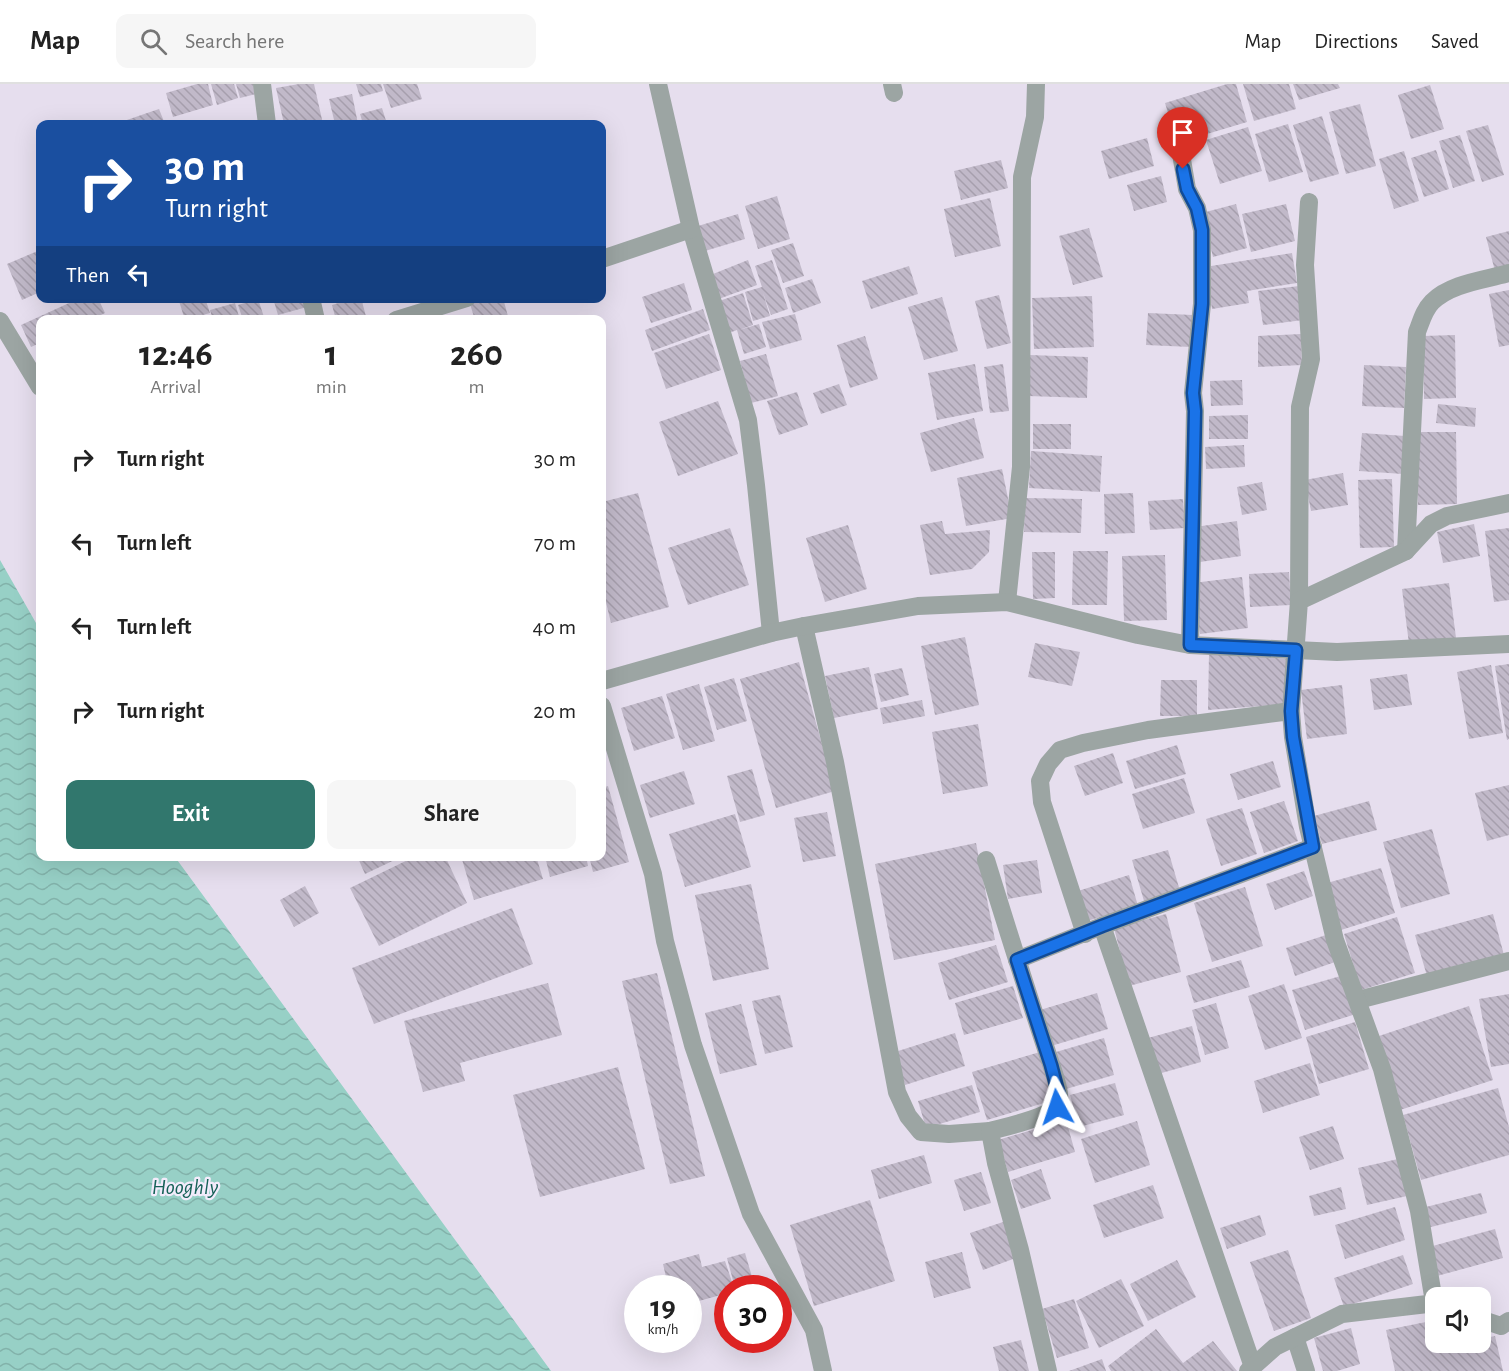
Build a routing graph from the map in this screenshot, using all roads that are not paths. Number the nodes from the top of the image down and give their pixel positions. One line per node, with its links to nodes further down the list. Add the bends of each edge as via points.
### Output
1 (262, 84): 4 (street)
2 (658, 84): 7 (street)
3 (1036, 84): 17 (street, via 1035,117 1022,177 1021,468)
4 (266, 120)
5 (1180, 148): 21 (street, via 1187,189 1202,230 1202,304 1193,393)
6 (1309, 202): 16 (street, via 1305,265 1311,359 1300,407)
7 (692, 229): 8 (street); 19 (street, via 747,420)
8 (606, 258)
9 (1509, 273): 15 (street, via 1452,289 1432,302 1422,317)
10 (450, 312): 11 (street)
11 (430, 315)
12 (0, 321): 13 (street)
13 (36, 380)
14 (1509, 503): 15 (street, via 1447,516 1431,524)
15 (1406, 551): 16 (street)
16 (1299, 601): 22 (street)
17 (1007, 602): 18 (street, via 918,606); 21 (street)
18 (804, 626): 19 (street); 33 (street, via 835,762 897,1092 921,1132)
19 (771, 633): 23 (street)
20 (1509, 644): 22 (street, via 1337,652)
21 (1190, 645): 22 (street)
22 (1296, 650): 24 (street)
23 (606, 680)
24 (1291, 711): 26 (street); 29 (street, via 1148,730 1060,750 1040,781 1042,802)
25 (606, 718): 40 (street, via 654,874 664,941 693,1045 751,1214 814,1330)
26 (1313, 847): 28 (street); 32 (street, via 1335,940)
27 (986, 861): 30 (street)
28 (1102, 926): 29 (street); 39 (street)
29 (1085, 934): 30 (street)
30 (1017, 960): 33 (street, via 1060,1099 1057,1107 1046,1114)
31 (1509, 961): 32 (street)
32 (1358, 1000): 34 (street, via 1382,1069 1419,1211)
33 (990, 1131): 41 (street)
34 (1432, 1287)
35 (1425, 1303): 38 (street, via 1342,1314)
36 (1491, 1323): 37 (street)
37 (1506, 1329)
38 (1295, 1337): 39 (street, via 1275,1347); 42 (street)
39 (1250, 1369)
40 (824, 1371)
41 (1048, 1371)
42 (1306, 1371)

